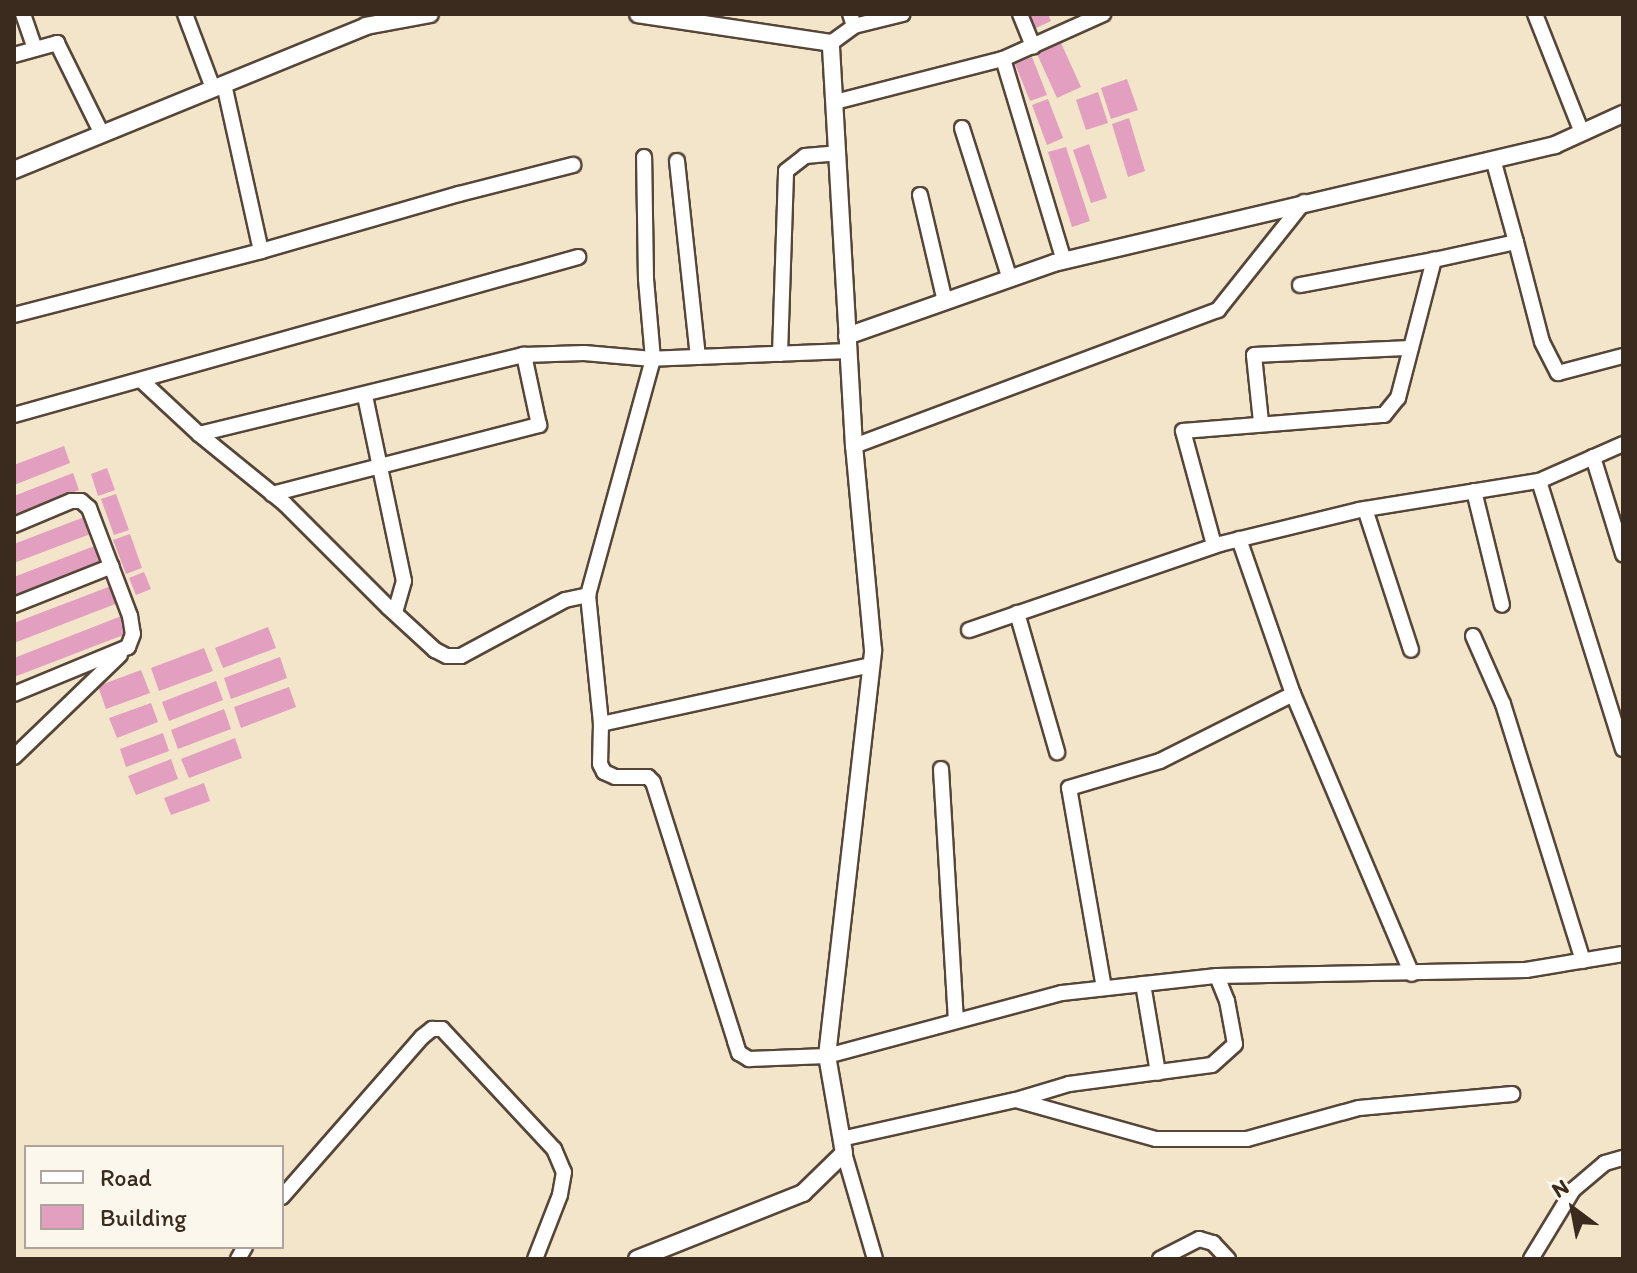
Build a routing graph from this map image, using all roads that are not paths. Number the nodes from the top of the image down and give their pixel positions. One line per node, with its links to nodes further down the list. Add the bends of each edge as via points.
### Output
1 (23, 14): 13 (street)
2 (185, 14): 16 (street)
3 (430, 14): 9 (street)
4 (638, 14): 11 (street)
5 (903, 14): 10 (street)
6 (1020, 14): 12 (street)
7 (1103, 14): 12 (street)
8 (1535, 14): 20 (street)
9 (377, 19): 16 (street)
10 (859, 19): 11 (street)
11 (831, 43): 17 (street)
12 (1033, 46): 15 (street)
13 (35, 49): 14 (street); 21 (street, via 57,43)
14 (14, 55)
15 (1003, 59): 17 (street); 34 (street)
16 (218, 86): 21 (street); 31 (street)
17 (835, 102): 22 (street)
18 (1623, 114): 20 (street)
19 (962, 128): 35 (street)
20 (1582, 133): 24 (street)
21 (102, 134): 27 (street)
22 (837, 153): 39 (street); 41 (street, via 805,156 786,171)
23 (644, 157): 45 (street)
24 (1493, 159): 29 (street); 30 (street)
25 (677, 161): 44 (street)
26 (573, 165): 31 (street)
27 (14, 170)
28 (920, 195): 37 (street)
29 (1304, 202): 34 (street); 52 (street, via 1218,310)
30 (1516, 242): 33 (street); 43 (street, via 1542,342 1558,373)
31 (261, 251): 38 (street)
32 (578, 257): 46 (street)
33 (1434, 260): 36 (street); 40 (street)
34 (1064, 261): 35 (street)
35 (1010, 279): 37 (street)
36 (1300, 285)
37 (945, 302): 39 (street)
38 (14, 315)
39 (848, 344): 41 (street); 52 (street)
40 (1411, 348): 49 (street, via 1398,398 1384,415); 49 (street, via 1254,355)
41 (780, 354): 44 (street)
42 (524, 355): 45 (street); 47 (street); 54 (street, via 539,425)
43 (1623, 356)
44 (698, 357): 45 (street)
45 (653, 359): 64 (street)
46 (142, 381): 48 (street); 50 (street)
47 (365, 396): 50 (street); 54 (street)
48 (14, 415)
49 (1261, 422): 61 (street, via 1183,431)
50 (199, 434): 57 (street)
51 (1623, 444): 53 (street)
52 (854, 446): 73 (street)
53 (1593, 457): 55 (street); 62 (street)
54 (379, 465): 57 (street); 67 (street, via 404,581)
55 (1539, 481): 56 (street); 77 (street)
56 (1474, 491): 58 (street); 66 (street)
57 (272, 494): 67 (street)
58 (1365, 509): 60 (street); 72 (street)
59 (14, 525): 63 (street, via 81,501 89,508)
60 (1239, 539): 61 (street); 75 (street)
61 (1214, 545): 68 (street)
62 (1623, 554)
63 (112, 566): 65 (street); 71 (street, via 130,616 133,634)
64 (588, 595): 67 (street, via 548,607 461,656 435,650); 76 (street)
65 (14, 605)
66 (1502, 605)
67 (395, 613)
68 (1017, 613): 69 (street); 78 (street)
69 (969, 630)
70 (1473, 636): 82 (street, via 1503,704)
71 (128, 647): 74 (street); 79 (street)
72 (1411, 650)
73 (871, 665): 76 (street); 88 (street)
74 (14, 694)
75 (1293, 694): 83 (street); 86 (street, via 1160,761 1069,788)
76 (601, 724): 88 (street, via 604,772 615,777 641,775 653,782 739,1053 749,1059)
77 (1623, 749)
78 (1057, 752)
79 (14, 757)
80 (941, 769): 87 (street)
81 (1623, 954): 82 (street)
82 (1583, 961): 83 (street, via 1526,970)
83 (1412, 974): 84 (street)
84 (1217, 976): 85 (street); 89 (street, via 1235,1044 1212,1065)
85 (1143, 984): 86 (street); 89 (street)
86 (1104, 988): 87 (street, via 1062,993)
87 (956, 1021): 88 (street)
88 (827, 1056): 92 (street)
89 (1158, 1073): 91 (street, via 1069,1084)
90 (1512, 1094): 91 (street, via 1359,1108 1247,1139 1156,1139)
91 (1016, 1100): 92 (street)
92 (842, 1146): 96 (street, via 803,1193); 97 (street)
93 (1623, 1158): 100 (street, via 1605,1163 1573,1190)
94 (284, 1195): 95 (street, via 422,1037 442,1029 554,1149 564,1172)
95 (535, 1259)
96 (637, 1259)
97 (875, 1259)
98 (1160, 1259): 99 (street, via 1199,1239 1213,1243)
99 (1228, 1259)
100 (1531, 1259)

